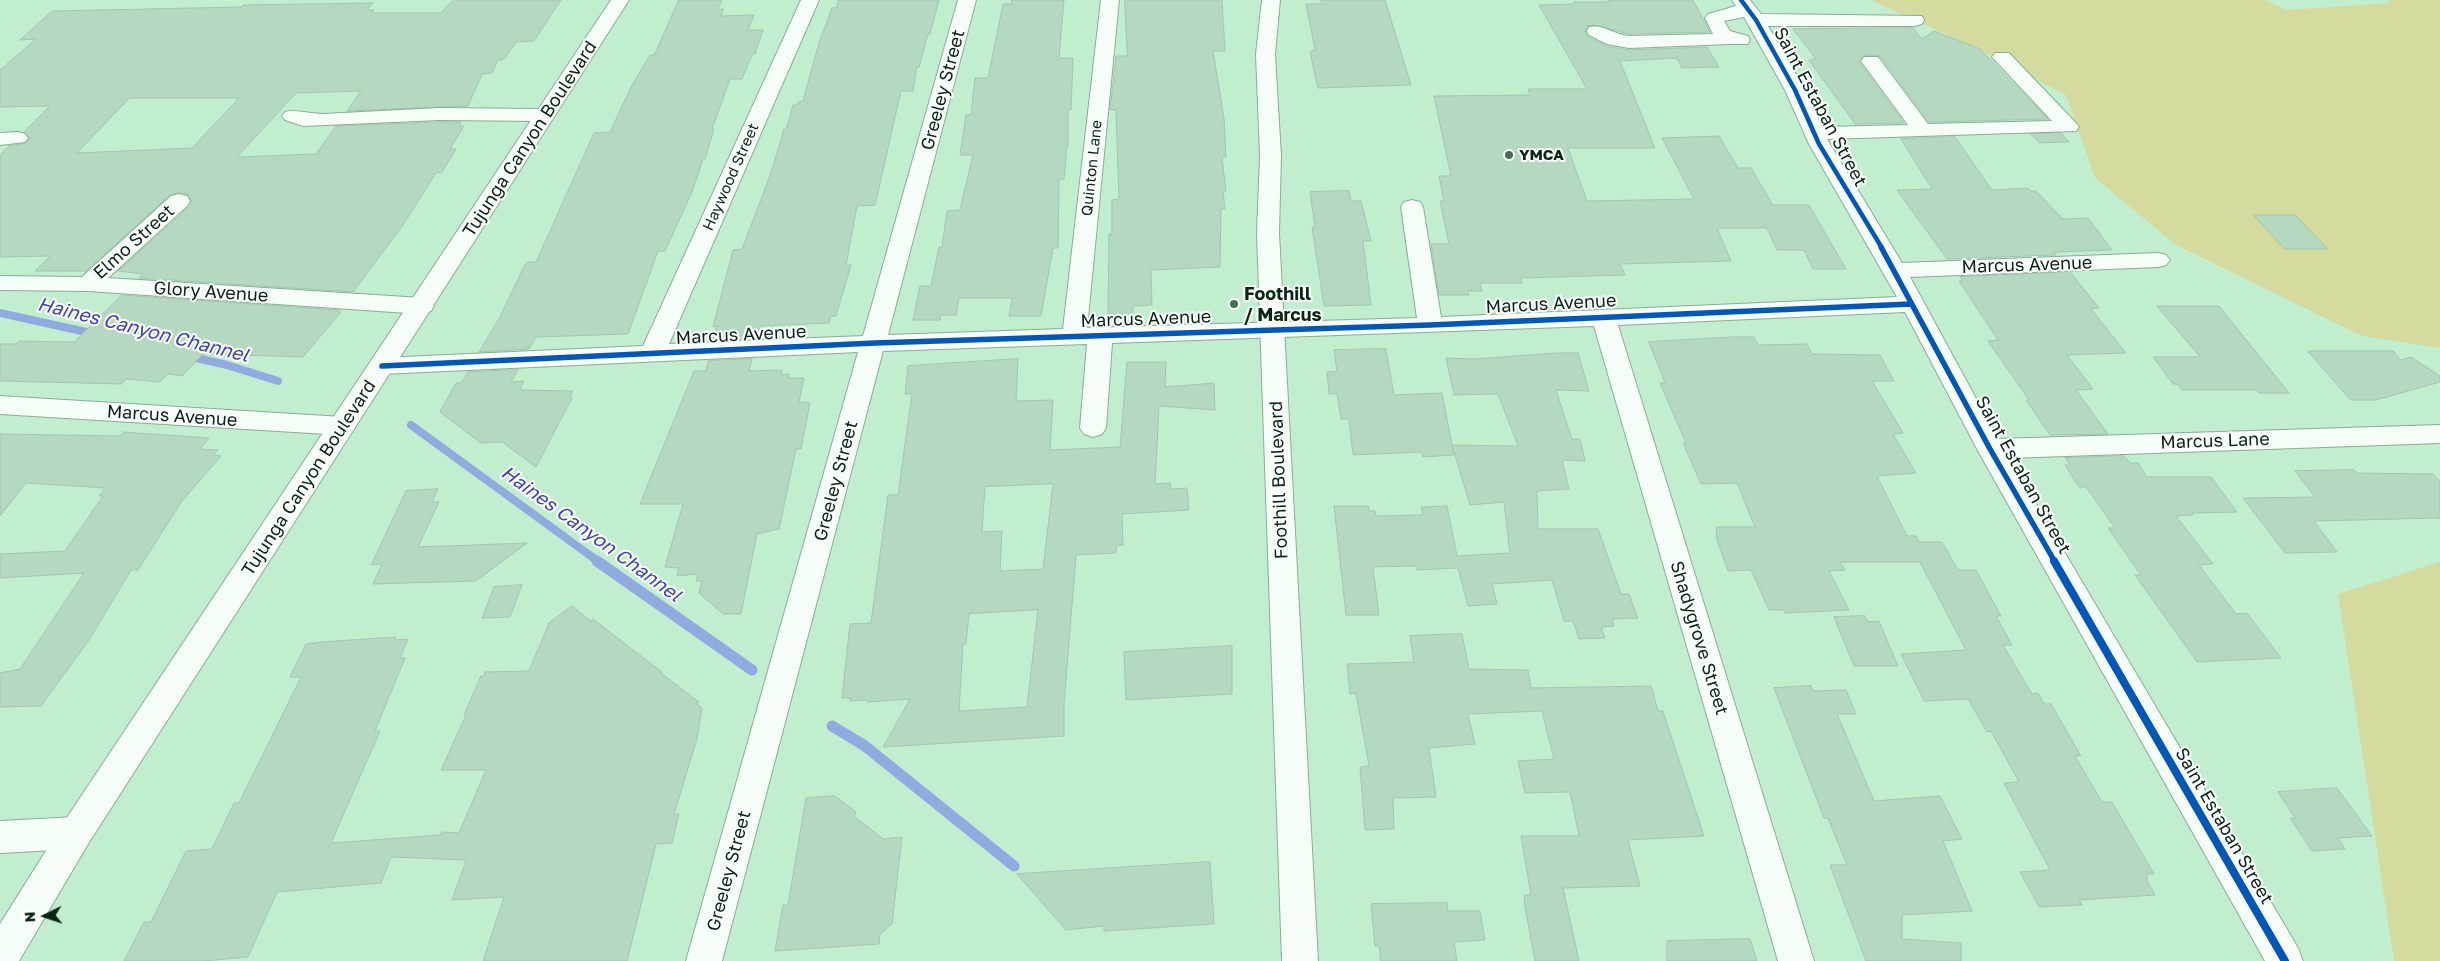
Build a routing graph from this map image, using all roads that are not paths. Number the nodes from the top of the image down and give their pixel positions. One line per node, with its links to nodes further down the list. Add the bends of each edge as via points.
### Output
1 (620, 0): 12 (street, Tujunga Canyon Boulevard)
2 (810, 0): 30 (street, Haywood Street)
3 (967, 0): 29 (street, Greeley Street)
4 (1110, 0): 28 (street, Quinton Lane)
5 (1271, 0): 26 (street, Foothill Boulevard, via 1265,71 1270,145 1268,233)
6 (1754, 18): 7 (street); 9 (street); 9 (street, via 1730,12 1714,18); 15 (street, Saint Estaban Street, via 1796,90)
7 (1914, 20)
8 (1596, 31): 9 (street, via 1614,40 1629,42)
9 (1728, 39)
10 (2002, 57): 14 (street, via 2069,127)
11 (1871, 61): 14 (street)
12 (544, 115): 13 (street, via 439,114 323,120 303,120); 23 (street, Tujunga Canyon Boulevard)
13 (292, 116)
14 (1924, 131): 15 (street)
15 (1814, 133): 19 (street, Saint Estaban Street)
16 (179, 201): 21 (street, Elmo Street)
17 (1412, 207): 25 (street)
18 (2158, 260): 19 (street, Marcus Avenue)
19 (1895, 270): 22 (street, Saint Estaban Street)
20 (0, 283): 21 (street, Glory Avenue)
21 (88, 284): 23 (street, Glory Avenue)
22 (1912, 304): 24 (street, Marcus Avenue); 36 (street, Saint Estaban Street)
23 (422, 306): 31 (street, Tujunga Canyon Boulevard)
24 (1603, 316): 25 (street, Marcus Avenue); 42 (street, Shadygrove Street)
25 (1430, 325): 26 (street, Marcus Avenue)
26 (1272, 329): 27 (street, Marcus Avenue); 41 (street, Foothill Boulevard)
27 (1100, 336): 28 (street, Marcus Avenue); 34 (street)
28 (1074, 337): 29 (street, Marcus Avenue)
29 (874, 343): 30 (street, Marcus Avenue); 40 (street, Greeley Street)
30 (652, 354): 31 (street, Marcus Avenue)
31 (382, 366): 33 (street, Tujunga Canyon Boulevard)
32 (0, 405): 33 (street, Marcus Avenue)
33 (344, 426): 37 (street, Tujunga Canyon Boulevard)
34 (1093, 428)
35 (2440, 434): 36 (street, Marcus Lane)
36 (1990, 449): 43 (street, Saint Estaban Street)
37 (76, 833): 38 (street); 39 (street, Tujunga Canyon Boulevard)
38 (0, 837)
39 (0, 958)
40 (704, 961)
41 (1300, 961)
42 (1796, 961)
43 (2285, 961)

